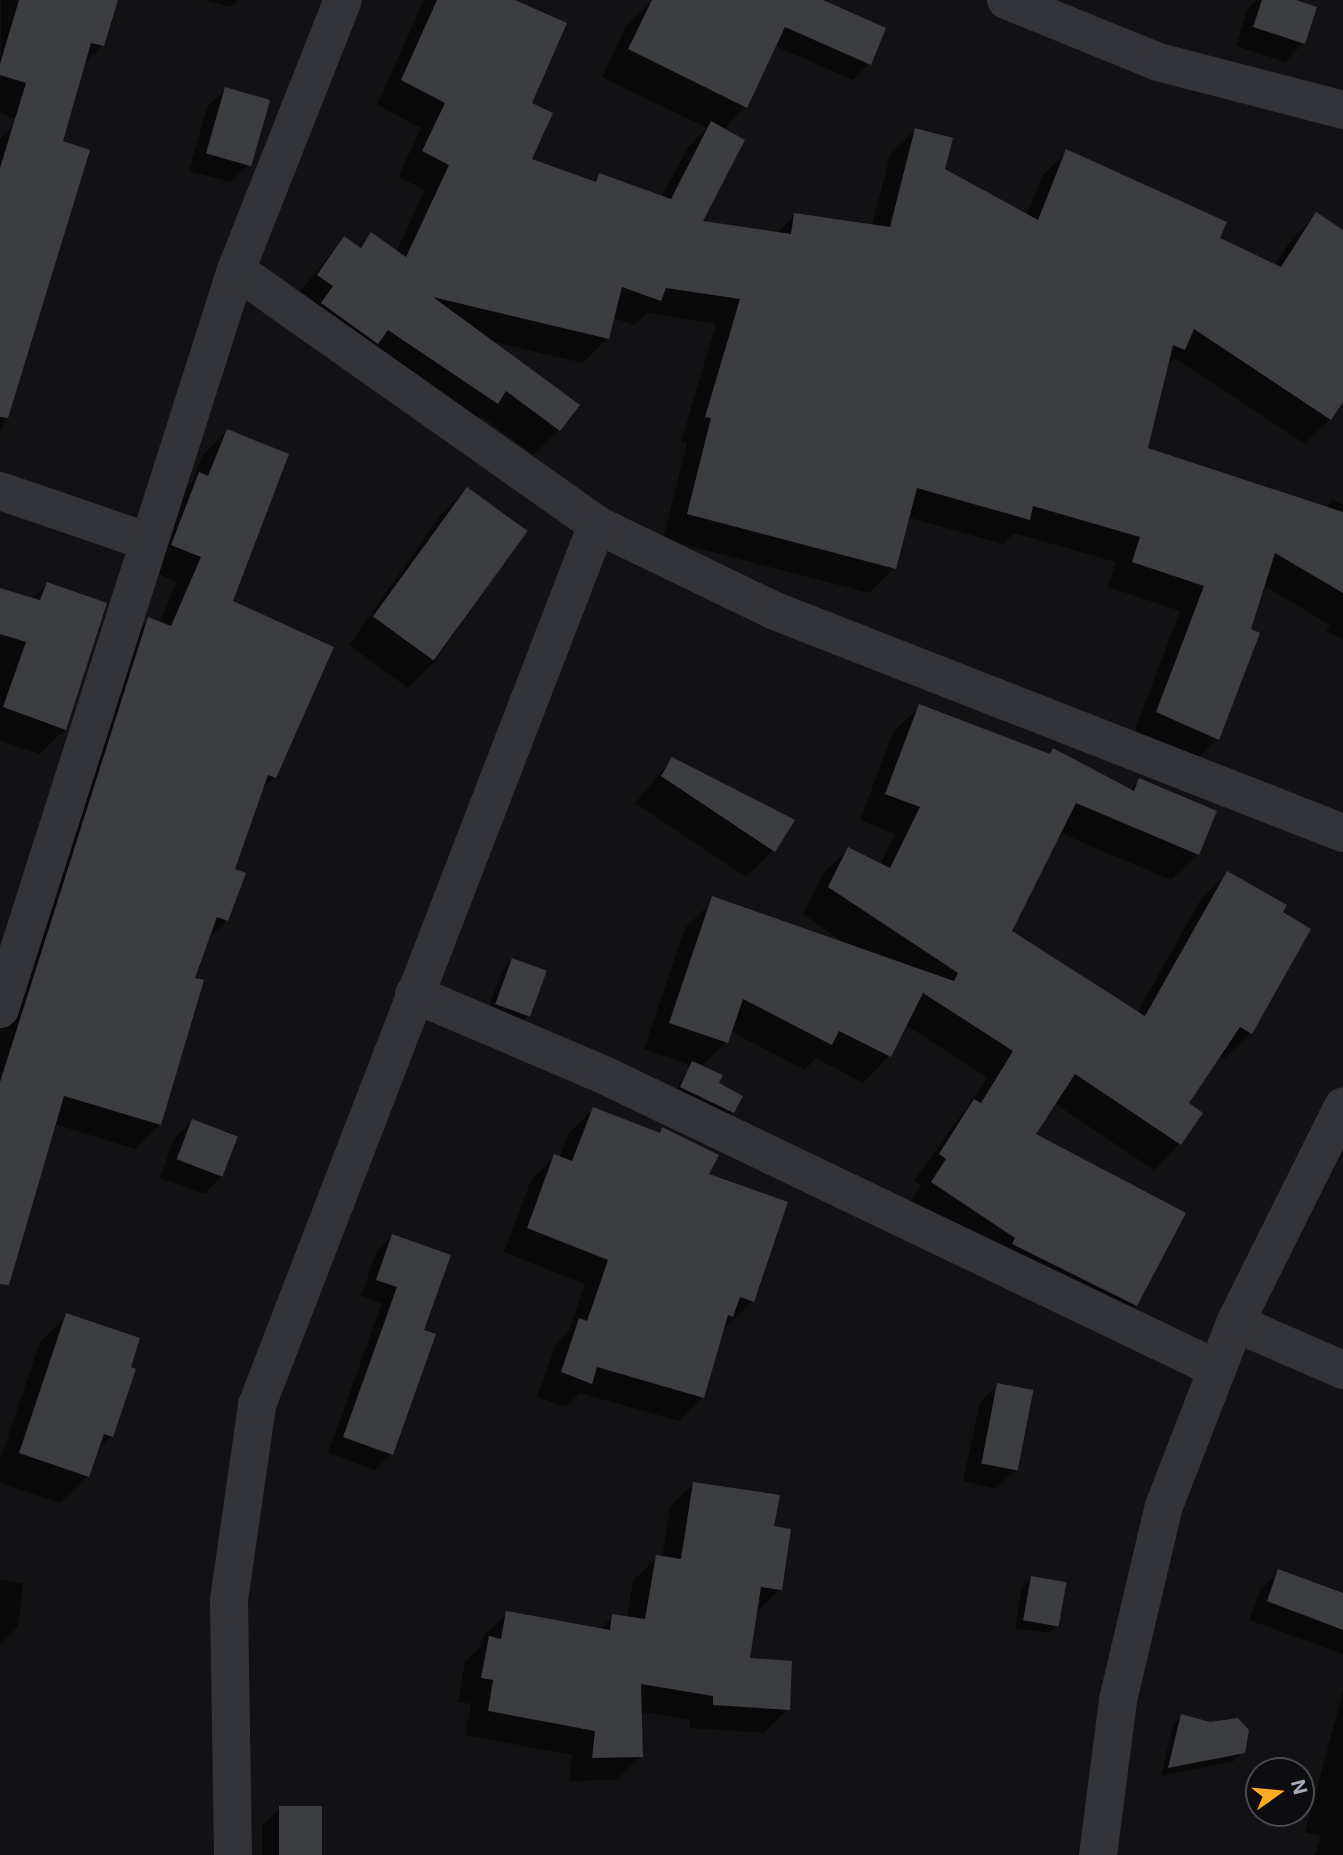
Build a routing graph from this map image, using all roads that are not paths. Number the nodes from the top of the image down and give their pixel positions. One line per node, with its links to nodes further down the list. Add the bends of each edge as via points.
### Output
1 (343, 0): 4 (street)
2 (1006, 0): 3 (street, via 1158,62)
3 (1343, 110)
4 (236, 270): 6 (street); 7 (street)
5 (0, 491): 7 (street)
6 (597, 525): 8 (street, via 775,611); 9 (street)
7 (149, 542): 10 (street)
8 (1343, 833)
9 (415, 994): 13 (street, via 618,1082); 15 (street, via 257,1405 229,1600)
10 (0, 1009)
11 (1343, 1106): 12 (street)
12 (1235, 1323): 13 (street); 14 (street)
13 (1217, 1369): 16 (street, via 1164,1506 1118,1700)
14 (1343, 1370)
15 (233, 1855)
16 (1098, 1855)

